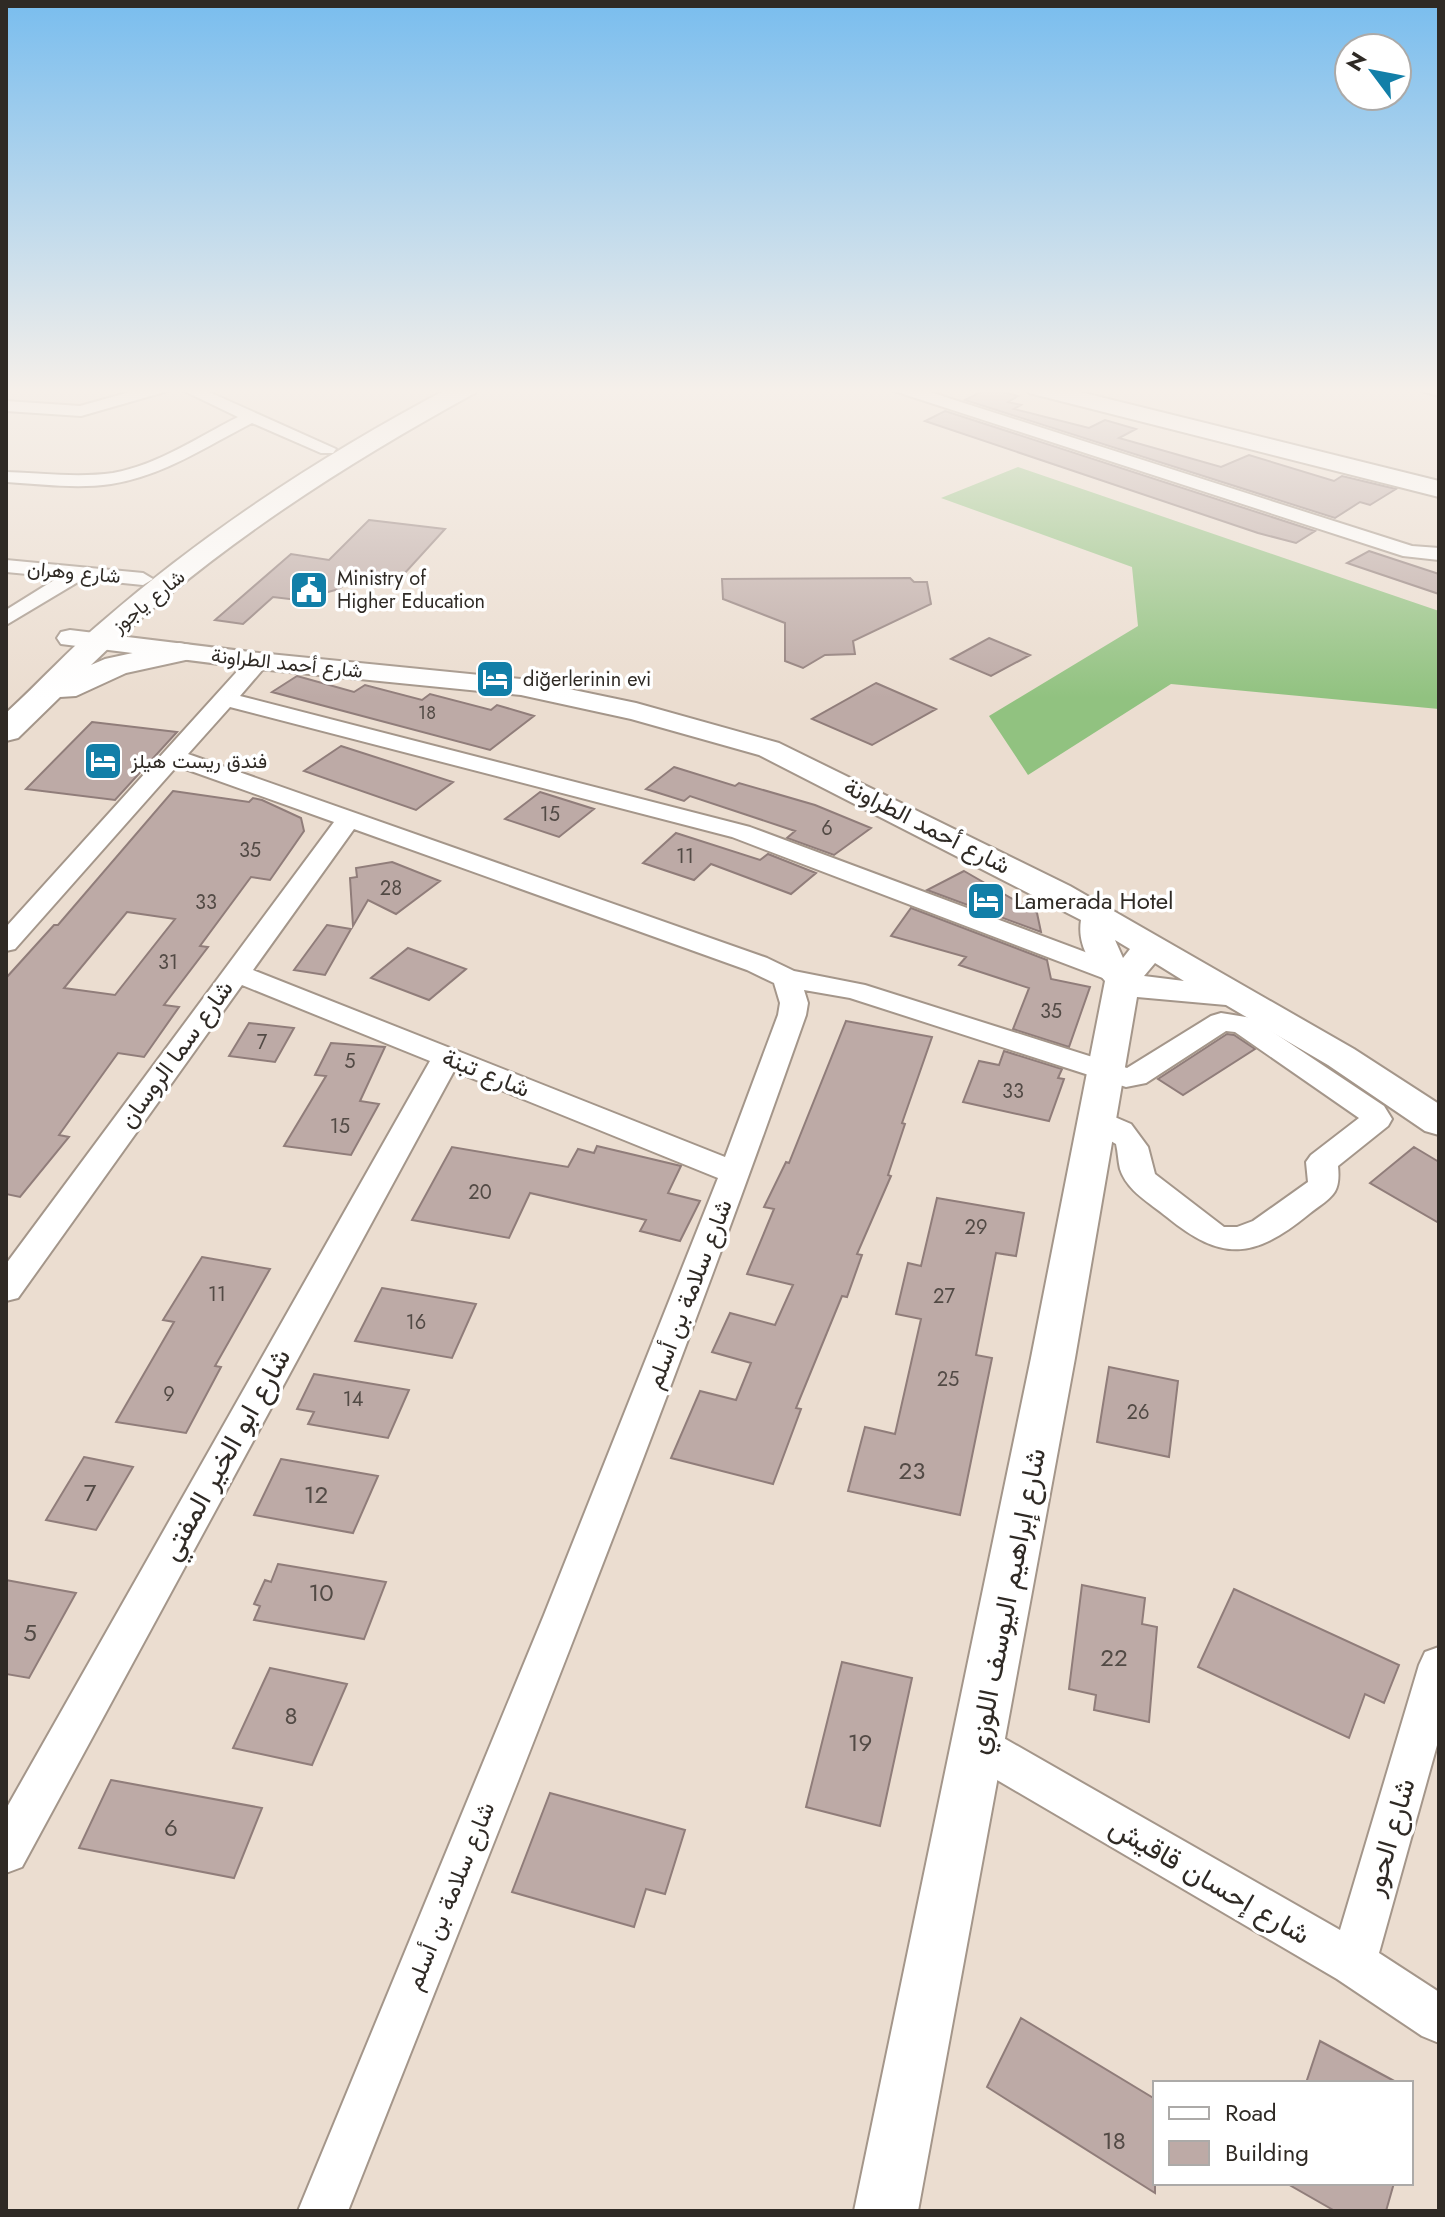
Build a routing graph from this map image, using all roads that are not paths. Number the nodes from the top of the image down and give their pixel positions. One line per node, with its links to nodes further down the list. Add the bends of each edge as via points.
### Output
1 (263, 491): 7 (main road, شارع ياجوز)
2 (291, 491): 9 (main road, شارع ياجوز)
3 (1223, 491): 4 (street, via 1410,552)
4 (1439, 554)
5 (6, 566): 6 (street, شارع وهران)
6 (79, 573): 7 (street, شارع وهران); 8 (street)
7 (143, 579): 9 (main road, شارع ياجوز)
8 (6, 619)
9 (92, 633): 10 (street, شارع أحمد الطراونة); 12 (street, شارع أحمد الطراونة, via 261,641 429,667); 13 (main road, شارع ياجوز); 15 (main road, شارع ياجوز)
10 (179, 652): 11 (street, شارع أحمد الطراونة); 15 (main road, via 116,666)
11 (259, 661): 12 (street, شارع أحمد الطراونة); 14 (street)
12 (504, 685): 19 (street, شارع أحمد الطراونة, via 636,712 769,749)
13 (6, 696)
14 (227, 699): 17 (street); 24 (street, via 730,828)
15 (41, 700): 16 (main road, شارع ياجوز)
16 (6, 731)
17 (174, 757): 18 (street); 20 (street)
18 (348, 820): 22 (street, شارع سما الروسان); 23 (street)
19 (1099, 916): 21 (street, شارع أحمد الطراونة); 24 (street, via 1096,940)
20 (6, 943)
21 (1158, 953): 24 (street); 25 (street, شارع أحمد الطراونة)
22 (235, 973): 26 (street, شارع تبنة); 30 (street, شارع سما الروسان)
23 (786, 978): 27 (street, via 855,991); 29 (street, شارع سلامة بن أسلم, via 792,1015)
24 (1125, 982): 25 (street); 27 (street, شارع إبراهيم اليوسف اللوزي)
25 (1240, 999): 28 (street, شارع أحمد الطراونة)
26 (447, 1057): 29 (street, شارع تبنة); 33 (street, شارع ابو الخير المفتي)
27 (1100, 1095): 27 (street, via 1134,1149 1140,1178 1222,1238 1258,1233 1324,1186 1322,1162 1377,1119 1250,1027 1233,1021 1221,1022); 32 (street, شارع إبراهيم اليوسف اللوزي)
28 (1439, 1122)
29 (736, 1173): 36 (street, شارع سلامة بن أسلم)
30 (6, 1289)
31 (1439, 1665): 34 (street, شارع الحور)
32 (978, 1746): 34 (street, شارع إحسان قاقيش); 37 (street, شارع إبراهيم اليوسف اللوزي)
33 (6, 1852)
34 (1353, 1963): 35 (street, شارع إحسان قاقيش)
35 (1439, 2019)
36 (323, 2211)
37 (886, 2211)

